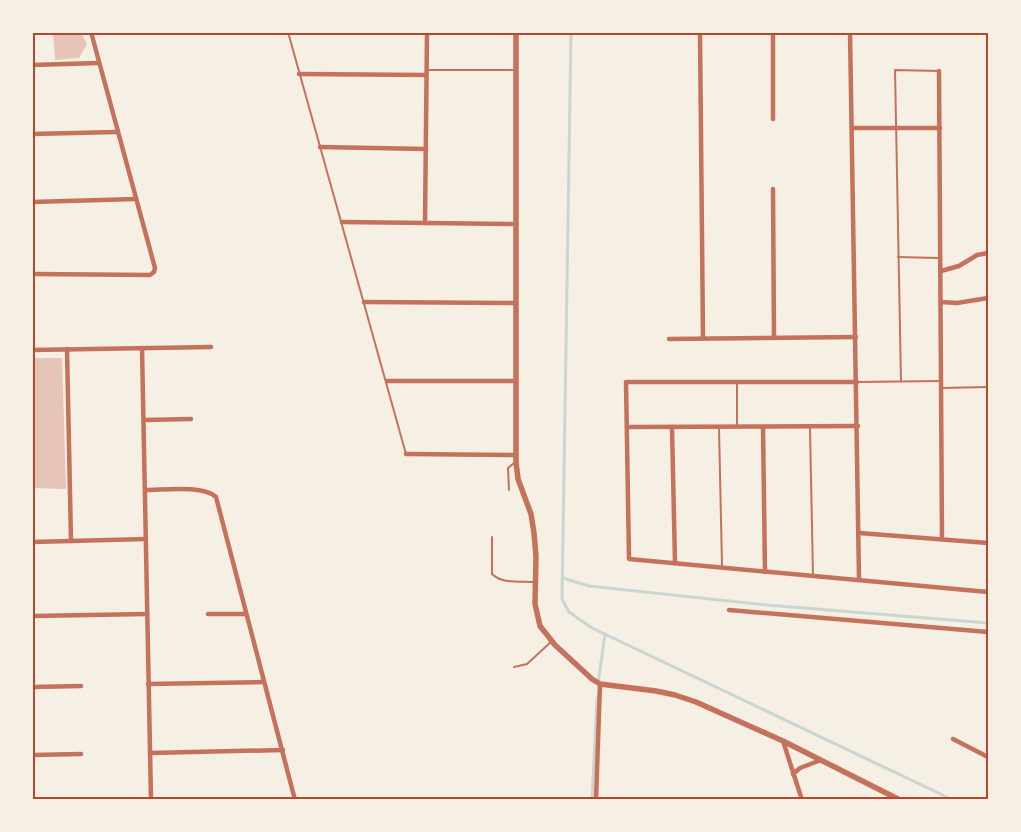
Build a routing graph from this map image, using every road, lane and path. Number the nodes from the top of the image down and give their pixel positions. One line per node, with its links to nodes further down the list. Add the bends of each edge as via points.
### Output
1 (91, 32): 8 (street)
2 (288, 32): 13 (lane)
3 (427, 32): 12 (street)
4 (516, 32): 10 (street)
5 (700, 32): 38 (street)
6 (773, 32): 14 (street)
7 (850, 32): 15 (street)
8 (99, 63): 9 (street); 18 (street)
9 (32, 65)
10 (516, 70): 12 (lane); 27 (street)
11 (939, 71): 16 (lane, via 895,70); 17 (street)
12 (426, 73): 13 (street); 21 (street)
13 (300, 74): 20 (lane)
14 (773, 119)
15 (853, 128): 16 (street); 37 (street)
16 (895, 128): 17 (street); 29 (lane)
17 (940, 128): 30 (street)
18 (117, 132): 19 (street); 23 (street)
19 (32, 134)
20 (320, 147): 21 (street); 25 (lane)
21 (426, 149): 26 (street)
22 (773, 189): 39 (street)
23 (136, 199): 24 (street); 32 (street, via 155,268 150,275)
24 (32, 202)
25 (342, 222): 26 (street); 34 (lane)
26 (425, 223): 27 (street)
27 (516, 224): 36 (street)
28 (988, 253): 31 (street)
29 (898, 257): 30 (lane); 47 (lane)
30 (940, 258): 31 (street)
31 (941, 271): 35 (street)
32 (32, 274)
33 (988, 298): 35 (street)
34 (364, 302): 36 (street); 46 (lane)
35 (941, 302): 48 (street)
36 (516, 304): 45 (street)
37 (856, 337): 39 (street); 50 (street)
38 (703, 338): 39 (street); 40 (street)
39 (774, 338)
40 (669, 339)
41 (210, 347): 42 (street)
42 (142, 348): 43 (street); 54 (street)
43 (67, 349): 44 (street); 71 (street)
44 (32, 350)
45 (516, 380): 46 (street); 63 (street)
46 (387, 381): 62 (lane)
47 (901, 381): 48 (lane); 50 (lane)
48 (941, 381): 52 (street)
49 (737, 382): 50 (street); 58 (street, via 626,382); 61 (lane)
50 (857, 382): 57 (street)
51 (988, 387): 52 (lane)
52 (941, 388): 70 (street)
53 (191, 419): 54 (street)
54 (144, 420): 65 (street)
55 (763, 426): 56 (street); 61 (street); 76 (street)
56 (810, 426): 57 (street); 77 (lane)
57 (858, 426): 67 (street)
58 (627, 427): 59 (street); 74 (street, via 629,559)
59 (672, 427): 60 (street); 74 (street)
60 (719, 427): 61 (street); 75 (lane)
61 (737, 427)
62 (406, 454): 63 (street)
63 (516, 455): 64 (street)
64 (516, 462): 66 (lane, via 508,468); 79 (street, via 518,479 531,514)
65 (146, 490): 69 (street); 84 (street, via 201,490 216,497)
66 (508, 490)
67 (859, 533): 70 (street); 78 (street)
68 (492, 537): 79 (lane, via 492,574 502,580)
69 (146, 539): 71 (street); 82 (street)
70 (942, 539): 73 (street)
71 (72, 541): 72 (street)
72 (32, 542)
73 (988, 543)
74 (675, 563): 75 (street)
75 (722, 568): 76 (street)
76 (765, 572): 77 (street)
77 (813, 576): 78 (street)
78 (859, 579): 80 (street)
79 (536, 582): 87 (street, via 537,616 540,626)
80 (988, 592)
81 (729, 610): 86 (street)
82 (146, 614): 85 (street); 90 (street)
83 (208, 614): 84 (street)
84 (246, 614): 89 (street)
85 (32, 616)
86 (988, 632)
87 (552, 641): 88 (lane, via 527,664); 91 (street)
88 (514, 667)
89 (264, 682): 90 (street); 96 (street)
90 (148, 684): 97 (street)
91 (600, 684): 95 (street, via 675,695); 105 (street)
92 (81, 686): 93 (street)
93 (32, 687)
94 (953, 740): 100 (street)
95 (783, 741): 101 (street); 102 (street)
96 (283, 750): 97 (street); 104 (street)
97 (150, 753): 103 (street)
98 (81, 754): 99 (street)
99 (32, 755)
100 (988, 757)
101 (821, 760): 102 (street); 107 (street)
102 (793, 774): 106 (street)
103 (151, 800)
104 (295, 800)
105 (596, 800)
106 (802, 800)
107 (900, 800)

